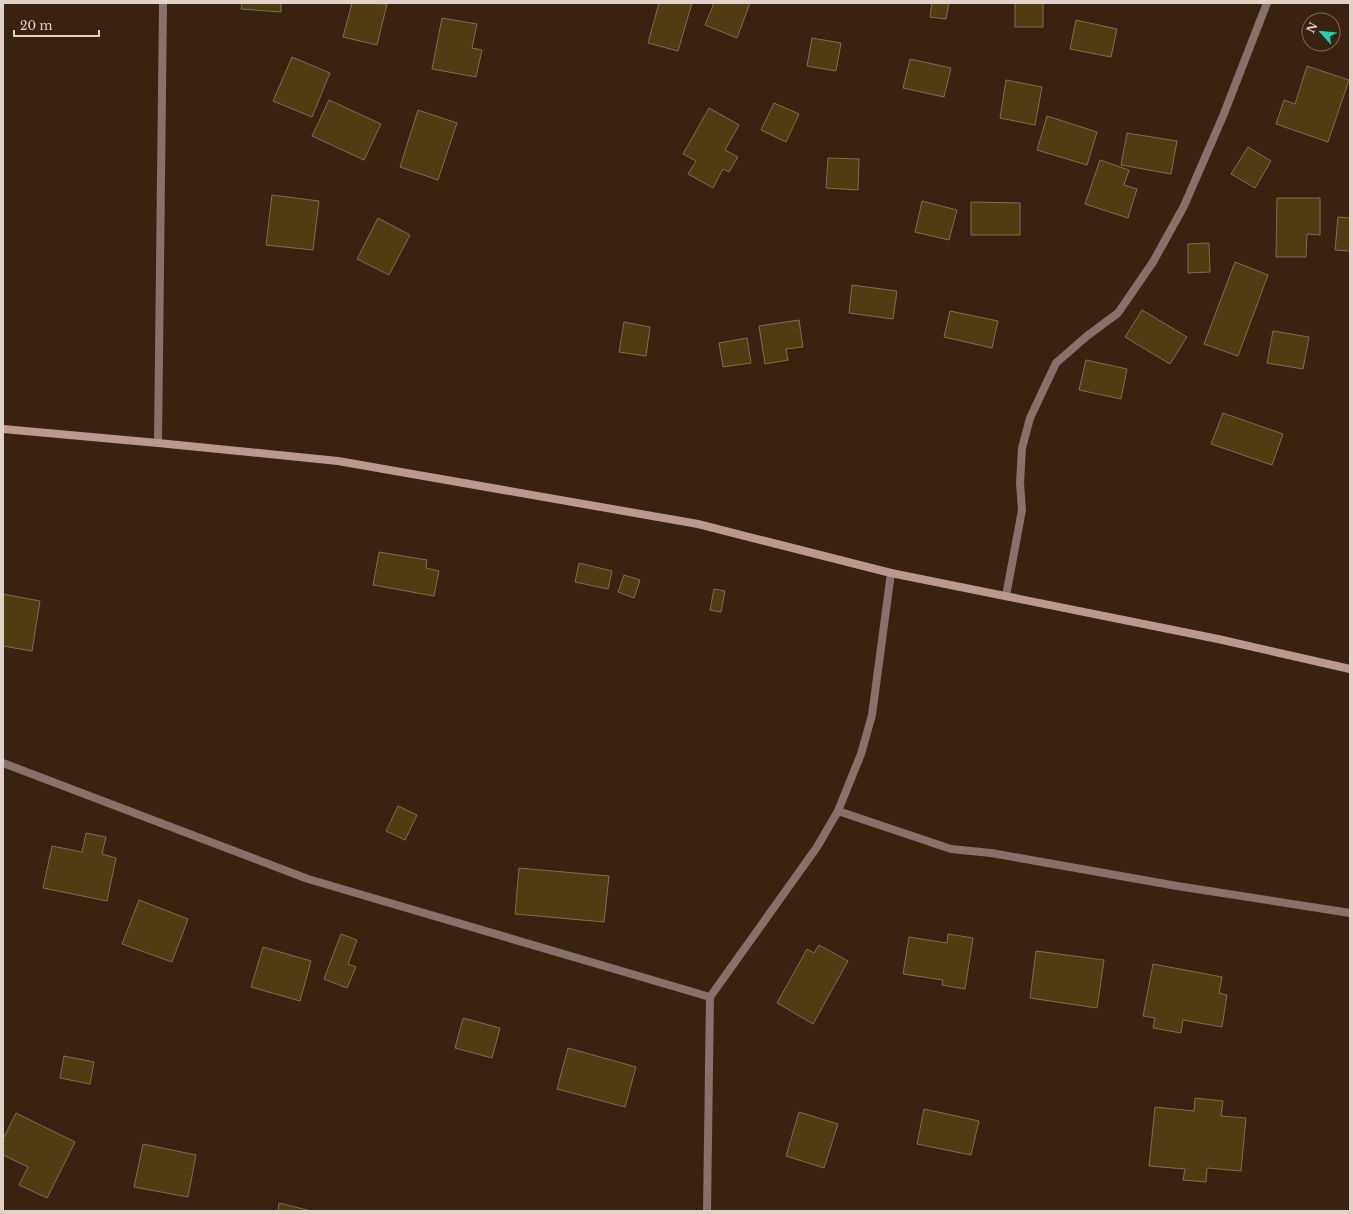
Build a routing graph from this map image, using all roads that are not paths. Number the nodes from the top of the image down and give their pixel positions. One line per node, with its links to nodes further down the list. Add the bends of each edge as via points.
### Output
1 (163, 3): 4 (street)
2 (1267, 3): 6 (street, via 1223,116 1184,206 1153,262 1118,313 1056,363 1030,418 1022,448 1022,510)
3 (3, 429): 4 (main road)
4 (158, 442): 5 (main road, via 338,461 683,521)
5 (891, 573): 6 (main road); 9 (street, via 872,715 861,754)
6 (1006, 596): 7 (main road, via 1218,638)
7 (1350, 669)
8 (3, 763): 11 (street, via 308,879)
9 (838, 811): 10 (street, via 951,849 991,853); 11 (street, via 817,847)
10 (1350, 913)
11 (710, 997): 12 (street)
12 (708, 1211)

